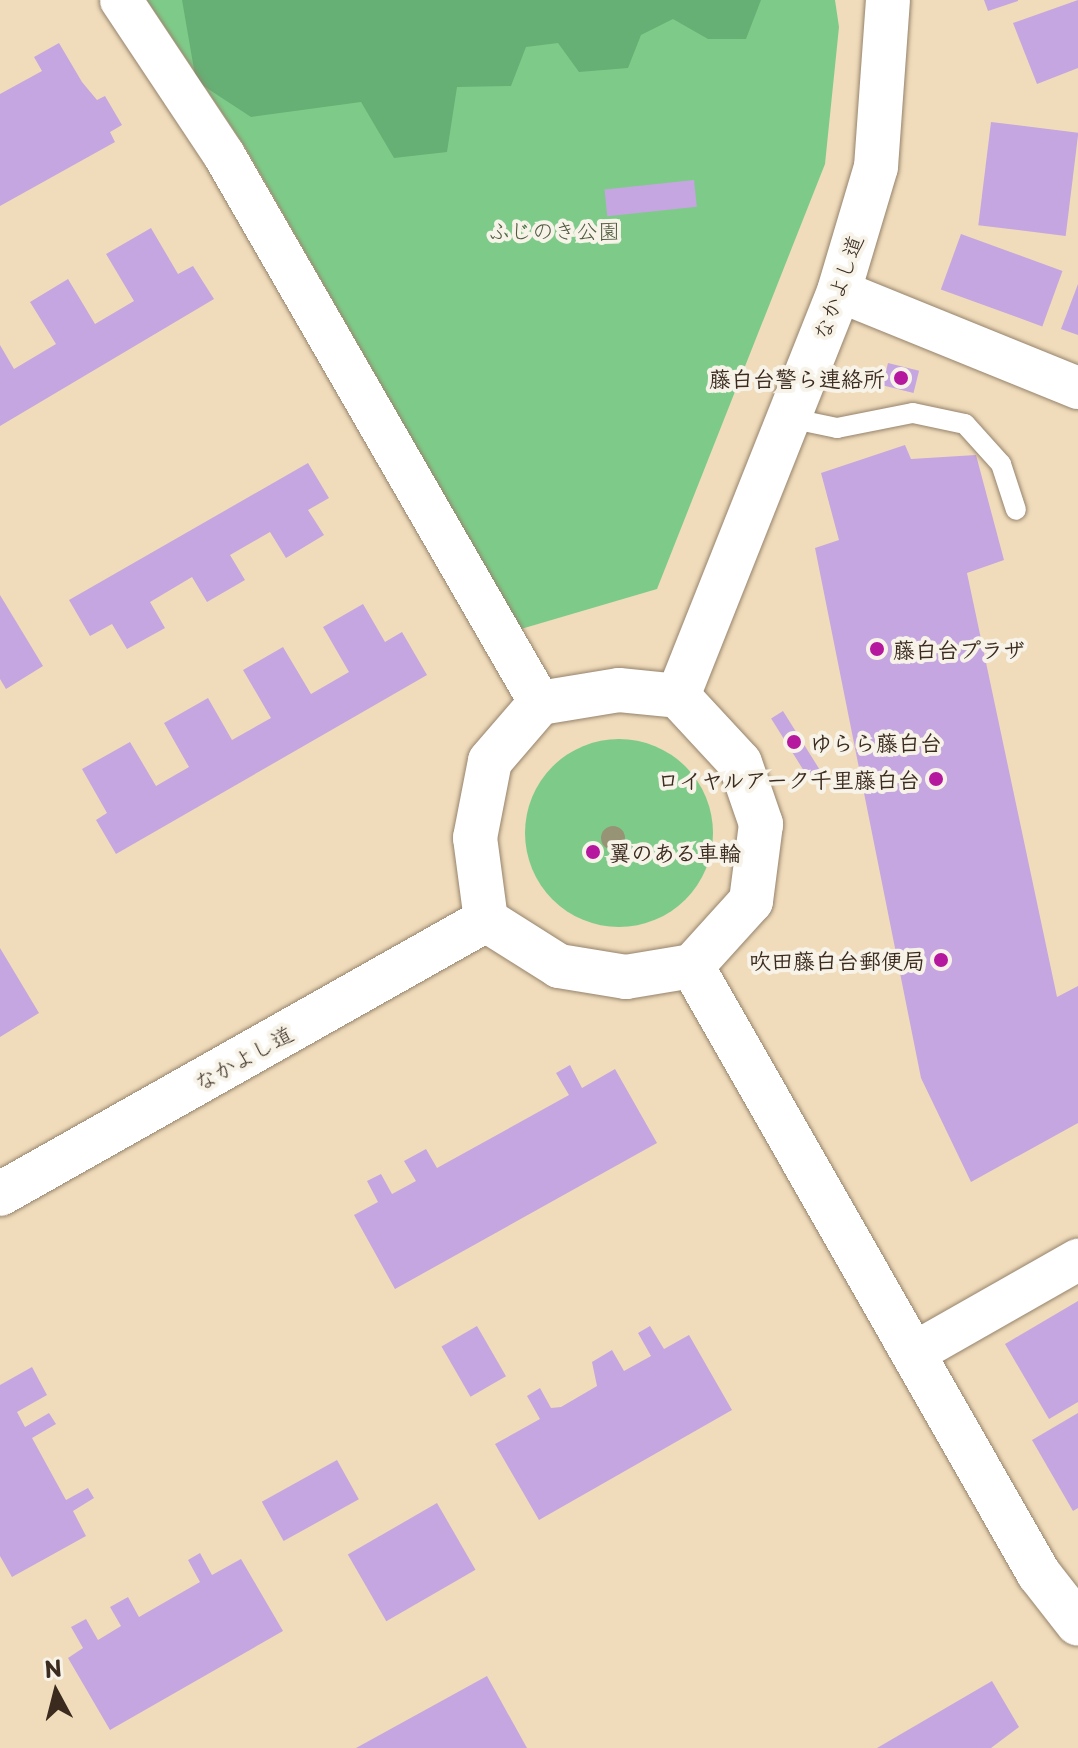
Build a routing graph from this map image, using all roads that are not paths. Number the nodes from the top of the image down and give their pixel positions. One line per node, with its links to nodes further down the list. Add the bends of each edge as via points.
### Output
1 (121, 0): 8 (street, via 224,155)
2 (888, 0): 3 (street, なかよし道, via 891,29 876,167)
3 (839, 291): 4 (street); 5 (street, なかよし道)
4 (1078, 388)
5 (789, 418): 6 (lane, via 837,428 913,413 965,424 1001,464); 7 (street, なかよし道)
6 (1016, 510)
7 (678, 696): 8 (street, via 619,690); 10 (street, via 740,763 761,824 751,901)
8 (540, 703): 9 (street, via 490,761 475,838)
9 (486, 920): 10 (street, via 559,966 626,977); 11 (street, なかよし道)
10 (692, 966): 13 (street)
11 (0, 1194)
12 (1078, 1260): 13 (street)
13 (914, 1353): 14 (street, via 1039,1574)
14 (1078, 1624)

